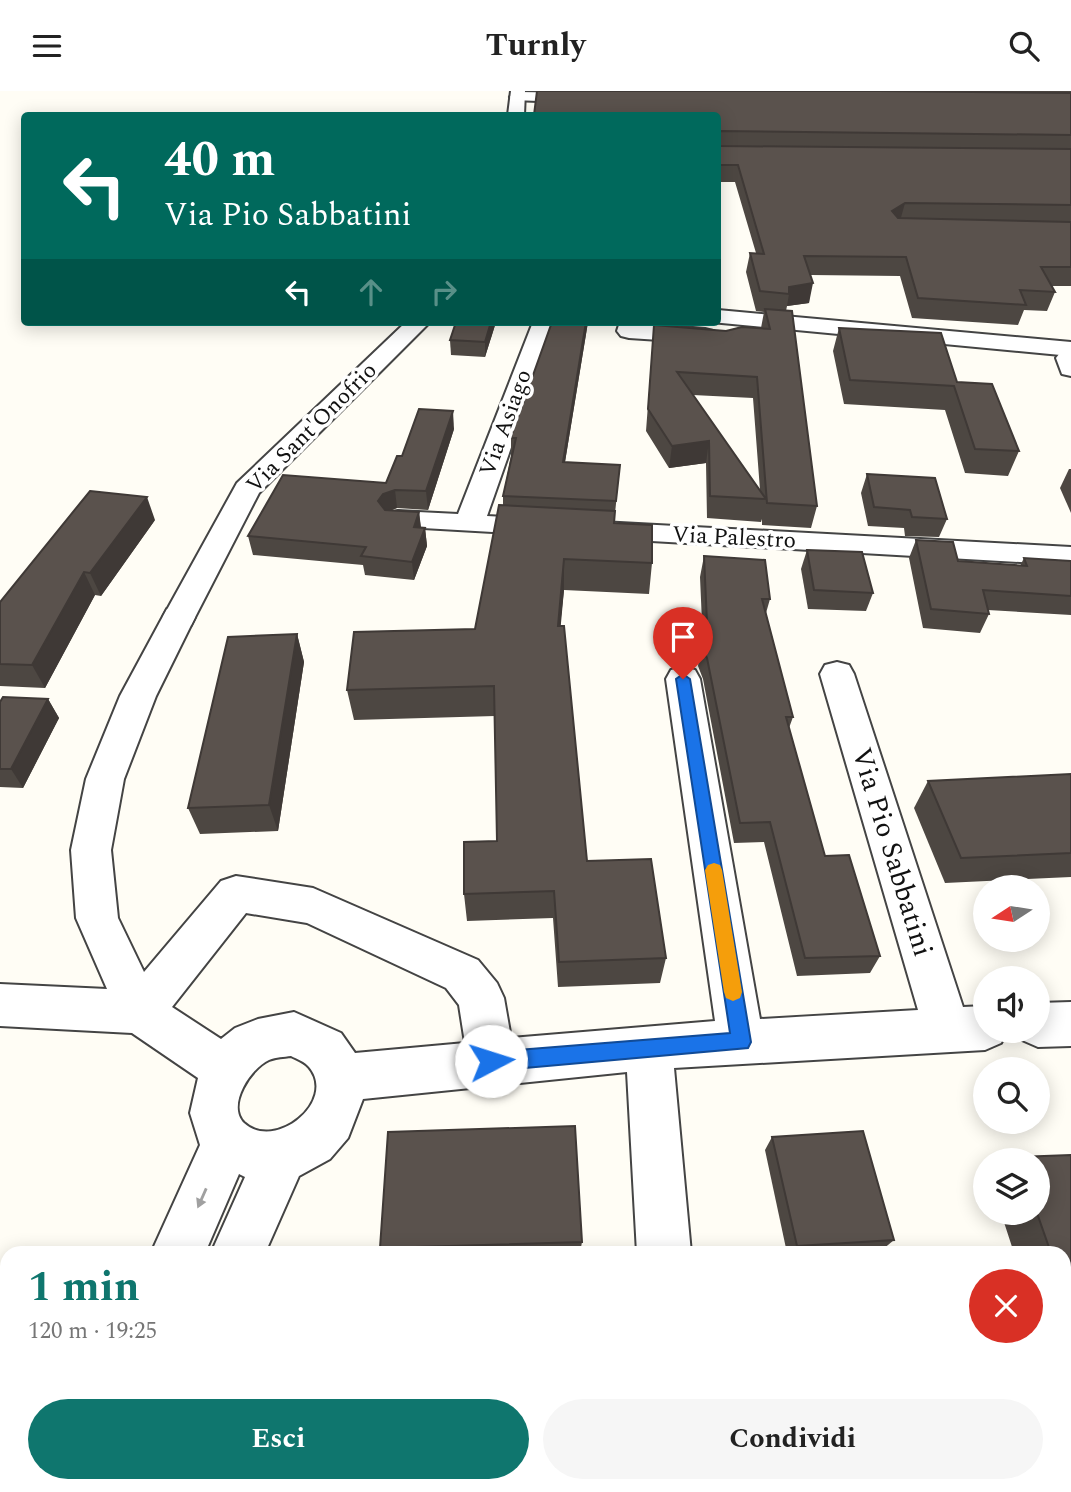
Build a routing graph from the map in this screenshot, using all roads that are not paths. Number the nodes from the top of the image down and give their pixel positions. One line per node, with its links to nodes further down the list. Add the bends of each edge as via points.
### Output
1 (518, 94): 2 (street); 3 (street)
2 (599, 98)
3 (516, 112)
4 (721, 317): 9 (street)
5 (415, 326): 17 (street, Via Sant'Onofrio, via 247,489 138,696 105,779 91,850 97,918)
6 (543, 326): 12 (street, Via Asiago)
7 (630, 326): 8 (street, via 629,331 722,337)
8 (722, 342)
9 (1071, 352): 10 (street)
10 (1071, 369)
11 (398, 520): 12 (street, Via Palestro)
12 (469, 524): 13 (street, Via Palestro)
13 (1071, 556)
14 (837, 674): 20 (street, Via Pio Sabbatini)
15 (683, 679): 21 (street)
16 (0, 1005): 17 (street)
17 (140, 1012): 23 (street, via 236,894 313,907 462,974 481,998); 24 (street)
18 (1071, 1024): 19 (street)
19 (1050, 1025)
20 (966, 1029): 21 (street)
21 (741, 1042): 22 (street)
22 (649, 1047): 23 (street); 30 (street)
23 (491, 1061): 25 (street)
24 (226, 1069): 25 (street, via 256,1042 294,1034 326,1048); 26 (street, via 213,1108 217,1127)
25 (341, 1078): 27 (street, via 338,1103 327,1127 306,1146)
26 (228, 1143): 27 (street, via 242,1154); 28 (street, one-way to 28)
27 (281, 1157): 29 (street)
28 (180, 1246)
29 (241, 1246)
30 (663, 1246)

